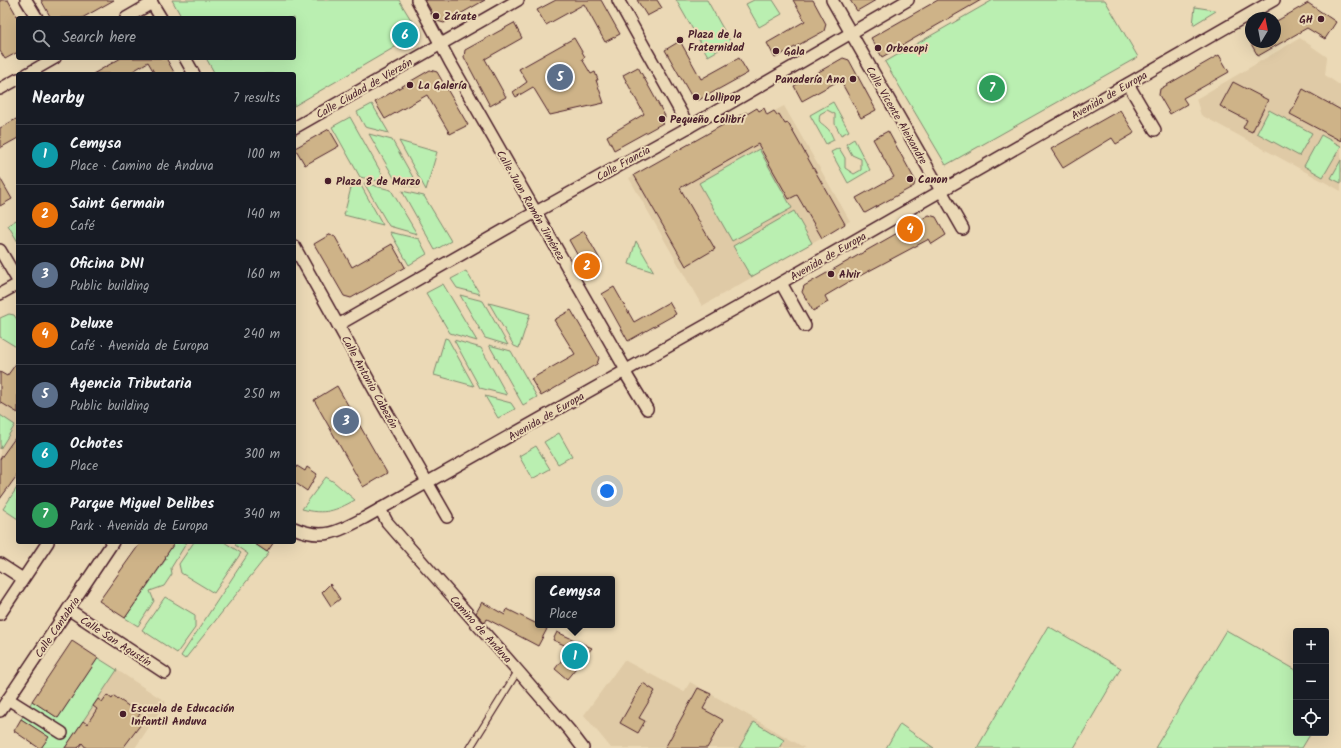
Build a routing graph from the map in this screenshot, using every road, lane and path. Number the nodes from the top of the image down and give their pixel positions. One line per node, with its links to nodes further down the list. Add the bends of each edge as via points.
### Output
1 (26, 0): 9 (street)
2 (417, 0): 13 (street, Calle Juan Ramón Jiménez)
3 (518, 0): 13 (street, Calle Ciudad de Vierzón)
4 (618, 0): 21 (street)
5 (832, 0): 12 (street, Calle Vicente Aleixandre)
6 (908, 0): 12 (street, Calle Francia)
7 (1274, 0): 19 (street, Avenida de Europa)
8 (151, 2): 10 (street); 11 (street)
9 (35, 16)
10 (129, 16)
11 (160, 16)
12 (850, 32): 21 (street, Calle Francia); 24 (street, Calle Vicente Aleixandre)
13 (441, 44): 22 (street, Calle Ciudad de Vierzón); 25 (street, Calle Juan Ramón Jiménez)
14 (52, 60): 16 (street)
15 (186, 60): 17 (street)
16 (30, 72)
17 (193, 72)
18 (16, 80): 20 (street)
19 (1128, 84): 23 (street); 24 (street, Avenida de Europa)
20 (0, 89)
21 (690, 126): 25 (street, Calle Francia)
22 (296, 127)
23 (1155, 130)
24 (941, 191): 26 (street, Calle Vicente Aleixandre); 31 (street, Avenida de Europa)
25 (535, 212): 33 (street, Calle Francia); 35 (street, Calle Juan Ramón Jiménez)
26 (963, 229)
27 (0, 250): 29 (street)
28 (297, 259): 33 (street, Calle Antonio Cabezón)
29 (16, 278)
30 (16, 283): 32 (street)
31 (781, 283): 34 (street); 35 (street, Avenida de Europa)
32 (0, 294)
33 (338, 325): 37 (street, Calle Antonio Cabezón)
34 (805, 326)
35 (626, 370): 36 (street, Calle Juan Ramón Jiménez); 37 (street, Avenida de Europa)
36 (646, 409)
37 (428, 483): 38 (street, Avenida de Europa); 39 (street, Calle Antonio Cabezón)
38 (380, 509): 40 (street, Avenida de Europa, via 337,532 313,535); 50 (street, Camino de Anduva, via 387,522)
39 (447, 517)
40 (296, 529)
41 (42, 544): 46 (street)
42 (47, 544): 49 (street)
43 (107, 544): 52 (street, Calle Cantabria)
44 (112, 544): 48 (street, Calle Cantabria)
45 (0, 564): 46 (street)
46 (20, 577): 47 (street)
47 (0, 607)
48 (68, 609): 51 (street, Calle San Agustín); 52 (street, Calle Cantabria)
49 (0, 614)
50 (518, 671): 55 (lane); 56 (street, Camino de Anduva)
51 (165, 673)
52 (4, 702): 53 (street, Calle Cantabria); 54 (street)
53 (0, 711)
54 (62, 733)
55 (470, 748)
56 (583, 748)

